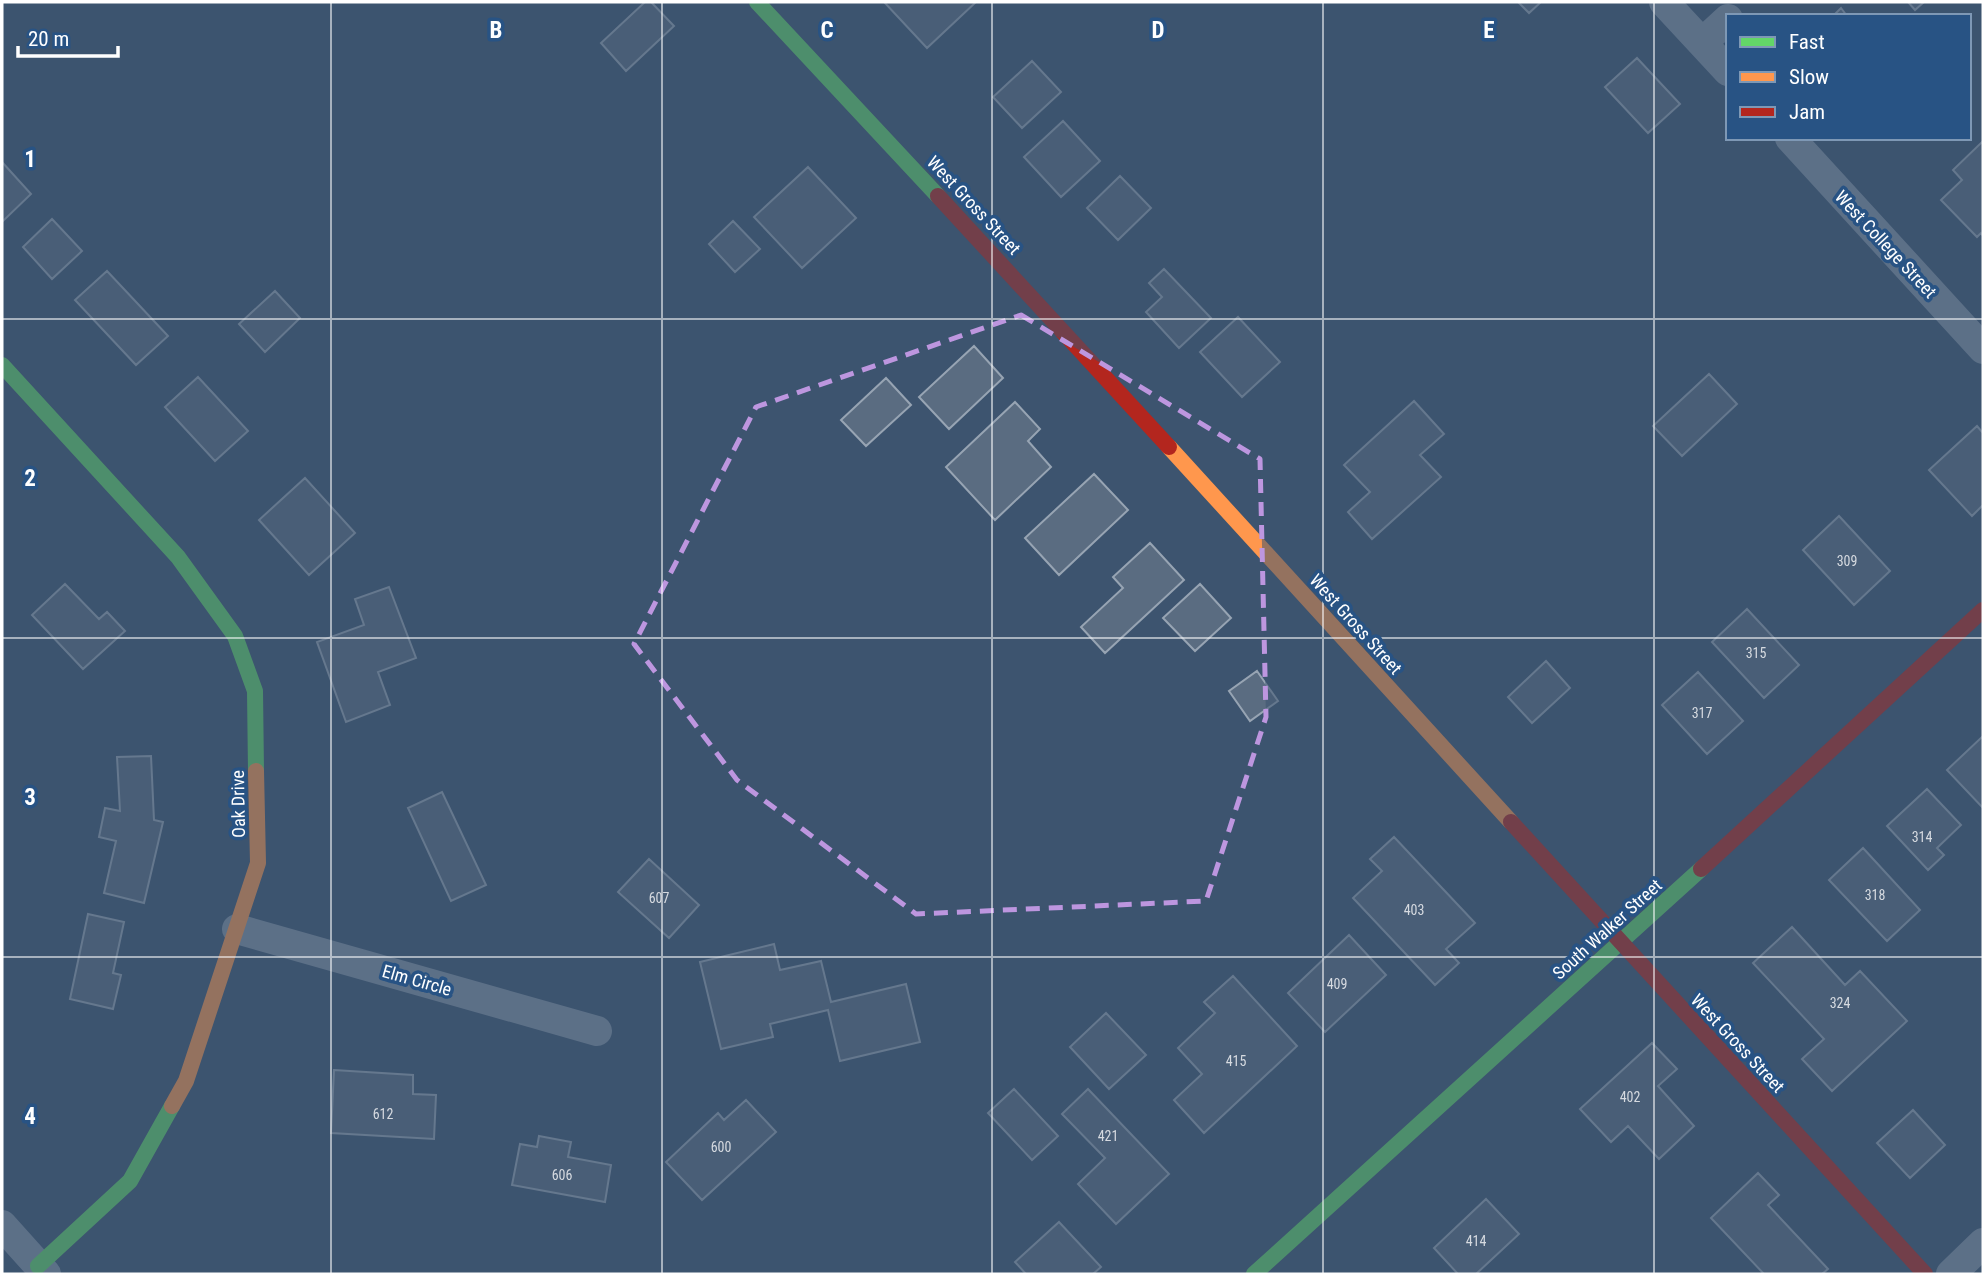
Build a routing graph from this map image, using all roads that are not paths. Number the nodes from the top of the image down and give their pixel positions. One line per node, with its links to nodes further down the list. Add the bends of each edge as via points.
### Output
1 (757, 2): 13 (street, West Gross Street, via 1008,270)
2 (1664, 2): 6 (street)
3 (1746, 2): 4 (street)
4 (1733, 14)
5 (1726, 21): 6 (street)
6 (1702, 43): 7 (street)
7 (1726, 69)
8 (1792, 140): 9 (street, West College Street)
9 (1983, 349)
10 (2, 365): 12 (street, Oak Drive, via 178,557 235,636 255,691 258,863)
11 (1983, 610): 13 (street, South Walker Street)
12 (237, 929): 14 (street, Elm Circle); 17 (street, Oak Drive, via 186,1081 130,1181)
13 (1620, 944): 18 (street, South Walker Street); 19 (street, West Gross Street)
14 (597, 1031)
15 (2, 1225): 17 (street)
16 (1983, 1243): 20 (street)
17 (42, 1270)
18 (1254, 1274)
19 (1925, 1274)
20 (1951, 1274)

